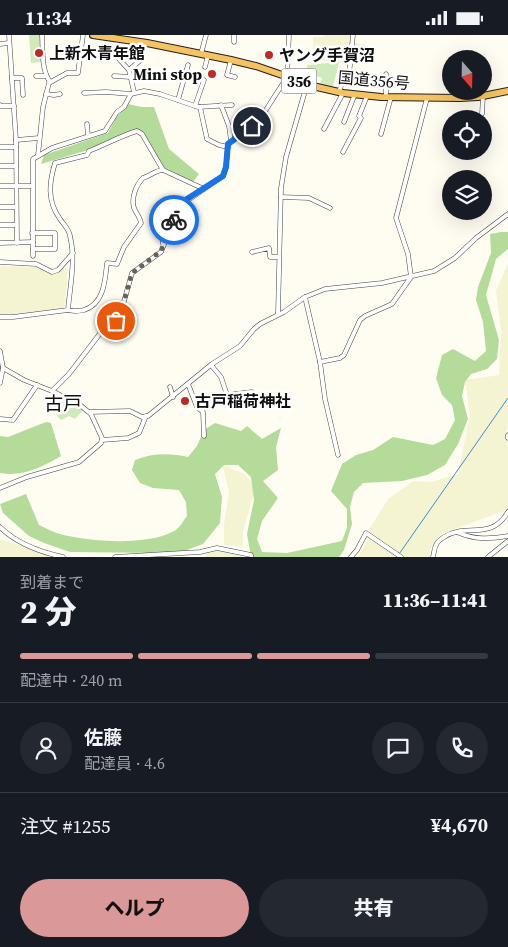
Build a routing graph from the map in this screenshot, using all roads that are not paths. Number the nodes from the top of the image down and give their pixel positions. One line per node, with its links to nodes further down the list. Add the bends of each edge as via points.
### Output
1 (9, 35): 11 (street)
2 (42, 35): 23 (street)
3 (83, 35): 30 (street, via 78,73 67,73)
4 (93, 35): 12 (highway, 国道356号 / 356)
5 (148, 35): 12 (street)
6 (206, 35): 14 (street)
7 (234, 35): 10 (street)
8 (289, 35): 27 (street)
9 (353, 35): 33 (street, via 349,75)
10 (234, 42)
11 (9, 43): 13 (street); 28 (street)
12 (146, 43): 14 (highway, 国道356号 / 356)
13 (0, 44)
14 (204, 54): 17 (highway, 国道356号 / 356); 19 (street)
15 (143, 58): 20 (street)
16 (120, 59): 20 (street)
17 (231, 60): 26 (street, via 227,75); 27 (highway, 国道356号 / 356)
18 (188, 65): 45 (street)
19 (205, 67)
20 (129, 70): 25 (street)
21 (386, 74): 42 (street)
22 (36, 76): 23 (street)
23 (46, 76): 30 (street)
24 (114, 76): 25 (street)
25 (131, 77): 35 (street)
26 (235, 77)
27 (287, 77): 31 (highway, 国道356号 / 356); 58 (street, via 262,116)
28 (12, 78): 40 (street, via 22,78); 49 (street)
29 (204, 79): 50 (street)
30 (50, 81): 37 (street)
31 (306, 84): 33 (highway, 国道356号 / 356); 71 (street, via 286,157)
32 (508, 91): 36 (highway, 国道356号 / 356)
33 (341, 92): 39 (highway, 国道356号 / 356); 53 (street)
34 (84, 93): 35 (street)
35 (133, 93): 45 (street, via 144,91); 55 (street, via 107,129)
36 (492, 93)
37 (46, 94): 38 (street); 56 (street)
38 (60, 94)
39 (355, 94): 41 (highway, 国道356号 / 356); 51 (street)
40 (23, 95)
41 (367, 96): 42 (highway, 国道356号 / 356); 62 (street, via 361,118)
42 (388, 97): 44 (highway, 国道356号 / 356); 54 (street)
43 (442, 97): 44 (highway, 国道356号 / 356)
44 (426, 98): 90 (street, via 396,218)
45 (178, 100): 50 (street)
46 (0, 105): 49 (street)
47 (222, 105): 48 (street); 50 (street); 58 (street)
48 (232, 105)
49 (14, 106): 57 (street)
50 (198, 107): 61 (street, via 207,139)
51 (344, 122)
52 (87, 124): 55 (street)
53 (324, 129)
54 (381, 134)
55 (88, 137): 63 (street)
56 (39, 138): 57 (street); 63 (street)
57 (16, 140): 60 (street)
58 (231, 141): 61 (street)
59 (0, 147): 60 (street)
60 (16, 147): 65 (street)
61 (228, 147): 70 (street, via 223,176)
62 (343, 151)
63 (38, 155): 68 (street, via 32,162)
64 (0, 166): 65 (street)
65 (16, 166): 67 (street)
66 (163, 170): 70 (street); 86 (street, via 137,131 89,151 87,155 55,163 50,187 52,202 70,233); 92 (street, via 143,178 136,187 133,204 141,223 124,247 117,264 107,263 101,296 89,308)
67 (15, 186): 68 (street); 69 (street); 74 (street)
68 (32, 186): 79 (street)
69 (0, 187)
70 (204, 189): 72 (street)
71 (281, 197): 75 (street, via 308,198); 88 (street)
72 (185, 201): 83 (street, via 177,212); 83 (street, via 175,201 161,208)
73 (0, 207): 74 (street)
74 (16, 207): 78 (street)
75 (330, 208)
76 (508, 214): 90 (street, via 439,269)
77 (0, 225): 78 (street)
78 (16, 225): 82 (street)
79 (32, 233): 80 (street); 84 (street, via 55,233 55,249)
80 (32, 242): 82 (street); 84 (street)
81 (0, 243): 82 (street)
82 (17, 243)
83 (164, 246): 103 (street, via 151,261 132,273 116,321 102,331 70,374)
84 (33, 249): 87 (street)
85 (252, 252): 88 (street, via 269,249 270,257)
86 (73, 253): 89 (street, via 58,270 52,272 36,264); 92 (street)
87 (33, 256)
88 (278, 257): 93 (street)
89 (0, 262)
90 (412, 277): 91 (street, via 325,289); 96 (street, via 392,304 360,320 344,355)
91 (304, 297): 93 (street); 96 (street)
92 (68, 310): 94 (street)
93 (278, 314): 97 (street, via 260,324 240,346)
94 (0, 317)
95 (0, 351): 98 (street)
96 (320, 362): 111 (street)
97 (211, 365): 100 (street); 104 (street, via 221,377 227,395)
98 (3, 368): 99 (street); 101 (street)
99 (0, 383)
100 (188, 384): 105 (street); 109 (street, via 197,407 203,412)
101 (37, 385): 103 (street); 108 (street, via 13,420)
102 (170, 387): 105 (street)
103 (52, 391): 106 (street)
104 (252, 392)
105 (172, 397): 107 (street)
106 (89, 412): 107 (street, via 130,411); 110 (street)
107 (146, 417): 110 (street, via 139,433 128,438)
108 (0, 419)
109 (204, 435)
110 (102, 440): 112 (street, via 79,462)
111 (338, 455)
112 (0, 488)
113 (508, 512): 115 (street, via 494,527)
114 (0, 527): 118 (street, via 20,543)
115 (456, 531): 116 (street, via 476,539); 123 (street, via 441,539)
116 (508, 535)
117 (508, 541): 124 (street)
118 (63, 557)
119 (115, 557): 120 (street, via 217,548)
120 (251, 557)
121 (351, 557): 122 (street, via 366,533)
122 (401, 557)
123 (433, 557)
124 (488, 557)

